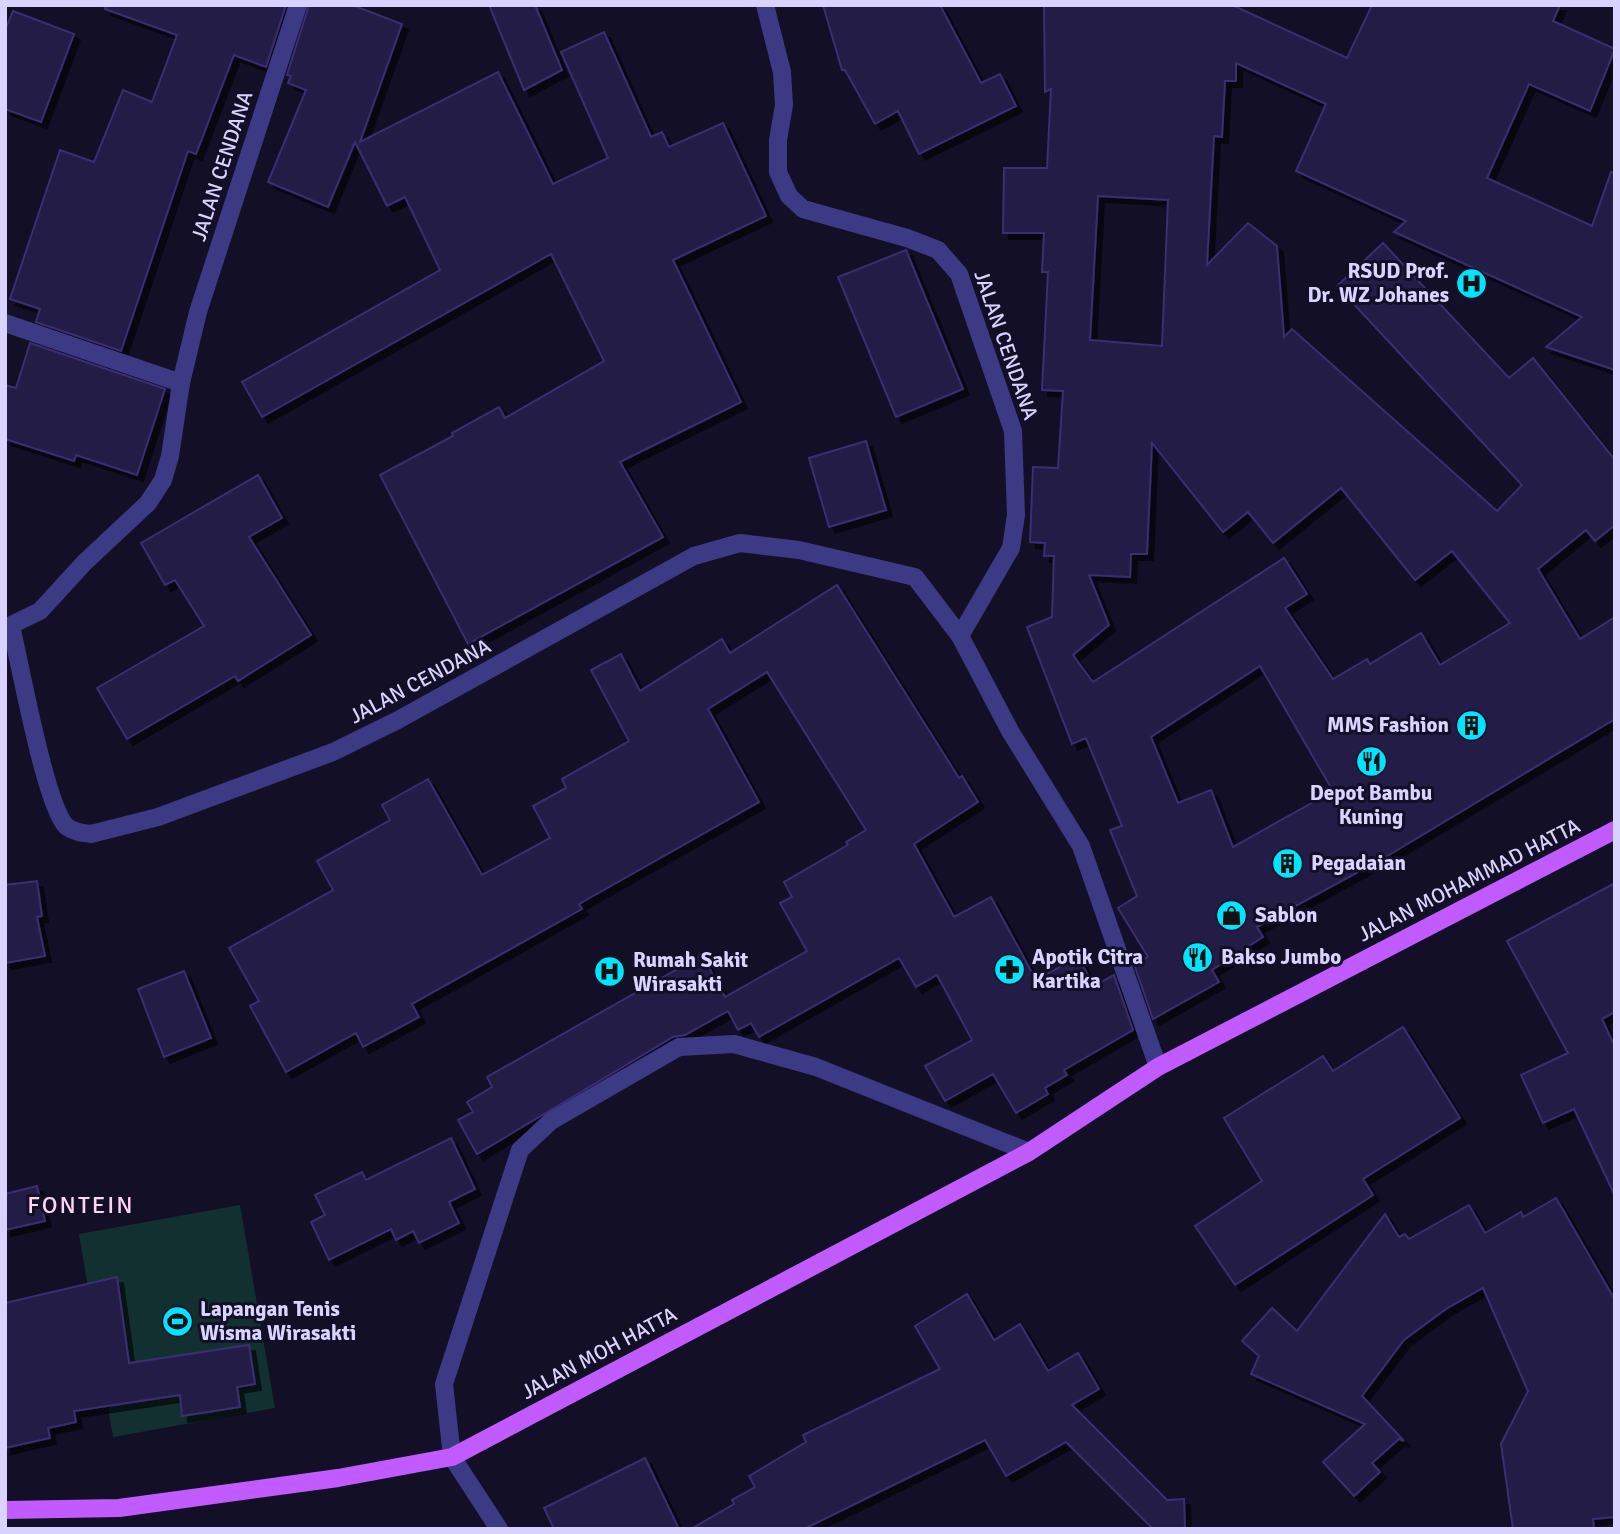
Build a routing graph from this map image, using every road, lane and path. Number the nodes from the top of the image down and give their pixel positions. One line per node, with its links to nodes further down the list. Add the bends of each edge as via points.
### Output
1 (298, 5): 4 (street, JALAN CENDANA, via 198,312)
2 (765, 5): 6 (street, JALAN CENDANA, via 782,72 778,172 789,196 803,209 938,250 959,274 1013,431 1016,515 1011,548)
3 (5, 323): 4 (street)
4 (181, 383): 5 (street, JALAN CENDANA, via 170,456 163,480 148,503 40,611)
5 (8, 627): 6 (street, JALAN CENDANA, via 59,815 68,827 91,834 158,817 333,752 694,556 740,543 799,550 915,577)
6 (960, 636): 8 (street, JALAN CENDANA, via 1010,731 1081,846)
7 (1615, 830): 8 (main road, JALAN MOHAMMAD HATTA)
8 (1158, 1067): 9 (main road, JALAN MOH HATTA)
9 (1030, 1152): 10 (main road, JALAN MOH HATTA); 10 (street, via 816,1067 733,1044 679,1047 551,1121 520,1150 444,1384)
10 (453, 1457): 11 (main road, JALAN MOH HATTA, via 119,1508); 12 (street)
11 (5, 1510)
12 (499, 1529)

